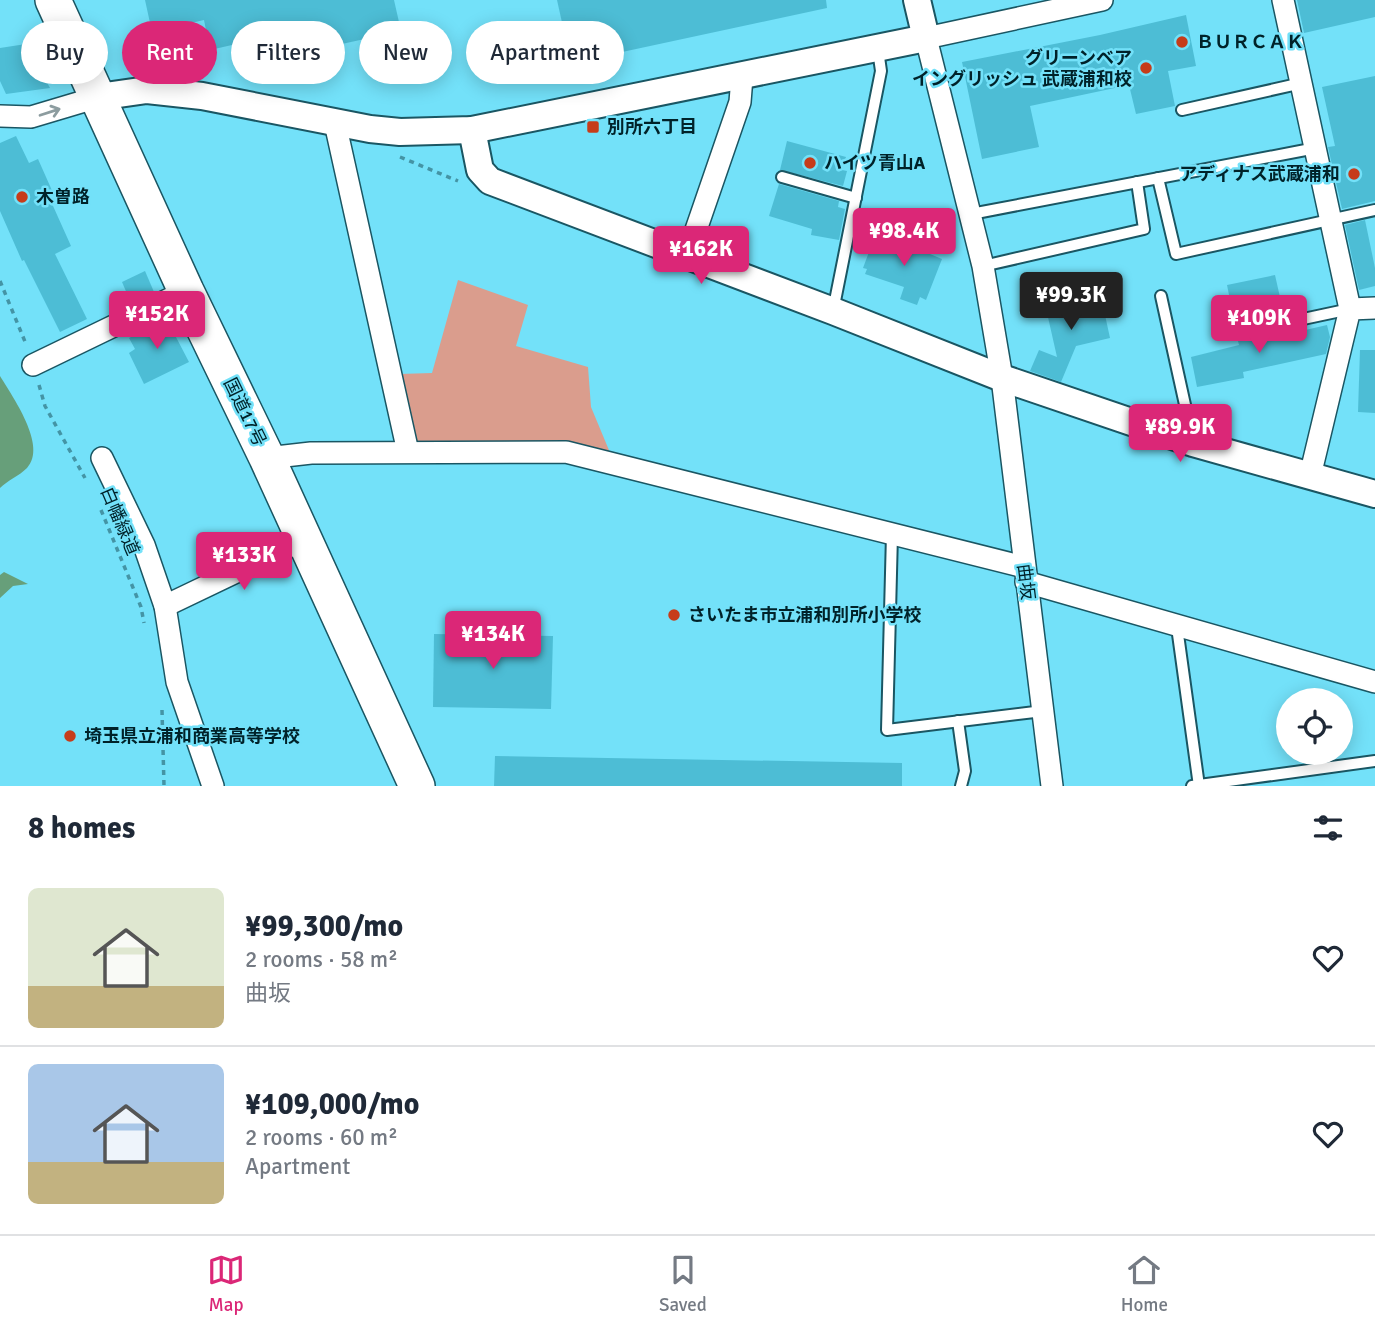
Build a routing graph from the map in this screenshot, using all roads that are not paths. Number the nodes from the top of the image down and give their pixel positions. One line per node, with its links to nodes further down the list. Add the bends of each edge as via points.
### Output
1 (54, 0): 9 (highway, 国道17号)
2 (918, 0): 5 (street)
3 (1102, 0): 5 (street)
4 (1283, 0): 8 (street)
5 (926, 38): 6 (street); 20 (street, 曲坂)
6 (877, 47): 7 (street); 18 (lane, via 881,71)
7 (741, 77): 13 (street); 22 (street, via 740,102)
8 (1302, 83): 10 (lane); 14 (street)
9 (98, 96): 11 (street, one-way to 9, via 32,117); 12 (street, via 146,90 202,96); 24 (highway, 国道17号)
10 (1182, 110)
11 (0, 116)
12 (335, 122): 13 (street, via 400,132); 33 (street)
13 (472, 131): 22 (street, via 480,170 490,181)
14 (1317, 148): 16 (lane); 21 (street)
15 (782, 177): 18 (lane)
16 (1158, 178): 17 (lane); 21 (lane, via 1175,254)
17 (1137, 182): 20 (lane); 23 (lane, via 1144,229)
18 (856, 198): 28 (lane)
19 (1375, 210): 21 (lane)
20 (971, 214): 23 (street, 曲坂)
21 (1331, 220): 27 (street)
22 (687, 256): 28 (street)
23 (983, 266): 31 (street, 曲坂)
24 (186, 291): 30 (street); 35 (highway, 国道17号)
25 (1161, 296): 32 (lane)
26 (1375, 308): 27 (street)
27 (1350, 309): 29 (lane); 36 (street)
28 (833, 311): 31 (street)
29 (1243, 332)
30 (33, 365)
31 (1002, 378): 32 (street); 40 (street, 曲坂)
32 (1194, 443): 36 (street)
33 (408, 453): 35 (street); 38 (street, via 566,452)
34 (102, 458): 41 (street, via 144,545)
35 (267, 458): 39 (highway, 国道17号)
36 (1310, 476): 37 (street)
37 (1375, 494)
38 (892, 534): 40 (street); 45 (lane, via 887,730)
39 (304, 539): 41 (street); 48 (highway, 国道17号)
40 (1025, 574): 42 (street); 44 (street, 曲坂)
41 (165, 606): 47 (street, via 177,682)
42 (1177, 627): 43 (street); 51 (lane)
43 (1375, 682)
44 (1042, 711): 45 (lane); 50 (street, 曲坂)
45 (958, 721): 49 (lane, via 965,771)
46 (1375, 761): 51 (lane)
47 (213, 786)
48 (417, 786)
49 (961, 786)
50 (1052, 786)
51 (1197, 786)

